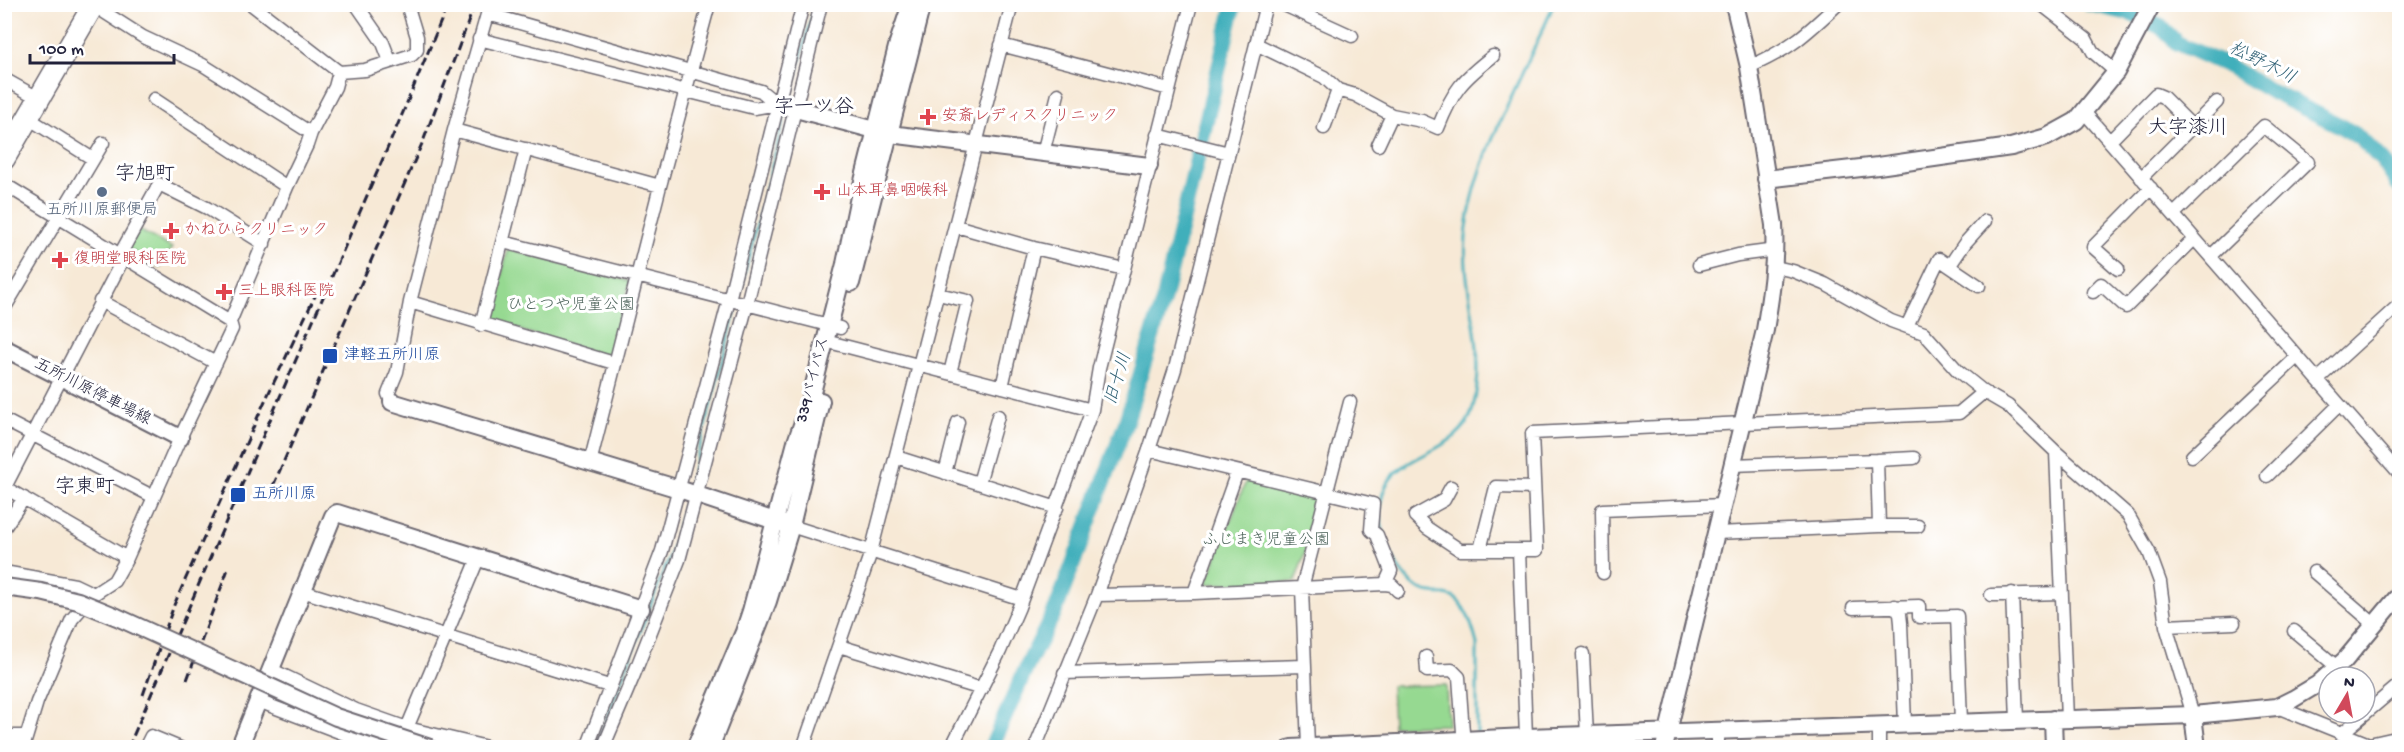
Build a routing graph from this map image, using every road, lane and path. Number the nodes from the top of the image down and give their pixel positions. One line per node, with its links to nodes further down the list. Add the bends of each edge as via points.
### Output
1 (250, 4): 28 (street)
2 (356, 4): 24 (street, via 383,43)
3 (407, 4): 24 (street, via 417,50)
4 (709, 4): 27 (street)
5 (803, 4): 37 (street)
6 (821, 4): 38 (street)
7 (910, 4): 46 (street, 339バイパス, via 898,43)
8 (922, 4): 46 (street)
9 (1012, 4): 22 (street)
10 (1191, 4): 30 (street)
11 (1266, 4): 21 (street)
12 (1282, 4): 19 (street)
13 (1734, 4): 25 (street)
14 (1838, 4): 25 (street, via 1802,38)
15 (2041, 4): 26 (street, via 2086,39 2093,52)
16 (2152, 4): 26 (street)
17 (89, 6): 34 (highway); 45 (street, via 142,37 203,65)
18 (489, 9): 20 (street); 27 (street)
19 (1352, 36)
20 (479, 39): 32 (street); 44 (street)
21 (1256, 44): 31 (street, via 1324,76); 53 (street)
22 (1001, 45): 30 (street); 50 (street)
23 (1493, 56): 40 (street, via 1466,77 1448,102 1438,128)
24 (390, 61): 28 (street, via 365,70)
25 (1749, 67): 59 (street)
26 (2118, 69): 39 (street)
27 (692, 71): 32 (street); 37 (street, via 761,91)
28 (339, 72): 45 (street)
29 (4, 79): 34 (street)
30 (1169, 89): 47 (street)
31 (1338, 90): 40 (street); 43 (street)
32 (687, 93): 37 (street, via 754,108); 61 (street)
33 (1058, 94): 54 (street)
34 (38, 98): 41 (highway)
35 (154, 99): 62 (street)
36 (2217, 102): 42 (street)
37 (777, 104): 38 (street); 83 (street)
38 (795, 109): 46 (street); 86 (street)
39 (2084, 112): 48 (street); 59 (street, via 2047,137 2011,147)
40 (1392, 115): 51 (street)
41 (28, 118): 55 (highway); 56 (street)
42 (2192, 126): 48 (street, via 2156,94); 58 (street)
43 (1324, 128)
44 (454, 130): 52 (street); 85 (street)
45 (310, 133): 62 (street)
46 (883, 133): 50 (street); 92 (street, 339バイパス)
47 (1157, 135): 53 (street); 57 (street)
48 (2110, 140): 58 (street)
49 (103, 143): 56 (street)
50 (977, 144): 54 (street); 67 (street)
51 (1378, 145)
52 (526, 149): 61 (street); 69 (street)
53 (1227, 152): 113 (street, via 1175,369)
54 (1042, 153): 57 (street)
55 (4, 159)
56 (93, 159): 65 (street)
57 (1149, 166): 77 (street)
58 (2141, 178): 63 (street)
59 (1766, 179): 74 (street)
60 (4, 184): 65 (street)
61 (660, 186): 79 (street)
62 (287, 187): 70 (street)
63 (2151, 189): 64 (street); 78 (street, via 2093,247)
64 (2174, 214): 68 (street); 73 (street, via 2264,126 2308,162)
65 (59, 218): 72 (street); 88 (street)
66 (1985, 221): 76 (street)
67 (956, 226): 71 (street); 82 (street)
68 (2194, 239): 73 (street); 81 (street, via 2126,307 2101,284)
69 (503, 242): 79 (street); 90 (street)
70 (264, 244): 72 (street, via 159,184 123,249); 89 (street)
71 (1034, 248): 77 (street); 101 (street)
72 (124, 256): 84 (street); 89 (street)
73 (2211, 256): 94 (street)
74 (1775, 259): 75 (street, via 1738,255); 91 (street, via 1890,321); 109 (street, via 1765,330)
75 (1699, 265)
76 (1950, 265): 80 (street); 91 (street, via 1940,259)
77 (1124, 269): 106 (street)
78 (2118, 269)
79 (636, 276): 83 (street); 96 (street)
80 (1979, 286)
81 (2093, 292)
82 (938, 294): 97 (street); 98 (street, via 968,302)
83 (729, 300): 86 (street); 129 (street)
84 (100, 301): 95 (street); 99 (street)
85 (410, 302): 90 (street); 103 (street, via 400,361 388,394)
86 (747, 304): 92 (street); 131 (street)
87 (2400, 304): 100 (street)
88 (4, 309)
89 (230, 322): 95 (street, via 232,329)
90 (481, 325): 96 (street)
91 (1907, 326): 102 (street, via 1924,333 1958,371)
92 (833, 334): 97 (street); 136 (street, 339バイパス)
93 (4, 348): 99 (street, 五所川原停車場線)
94 (2297, 357): 100 (street); 115 (street)
95 (216, 363): 112 (street)
96 (614, 363): 119 (street)
97 (920, 365): 98 (street); 116 (street)
98 (950, 373): 101 (street)
99 (60, 377): 111 (street); 112 (street, 五所川原停車場線)
100 (2318, 379): 105 (street)
101 (1002, 387): 106 (street)
102 (1984, 392): 109 (street, via 1959,413); 114 (street, via 2008,406)
103 (392, 402): 119 (street)
104 (1350, 402): 130 (street)
105 (2339, 405): 123 (street); 124 (street)
106 (1092, 410): 135 (street)
107 (998, 416): 125 (street)
108 (4, 420): 111 (street)
109 (1743, 421): 120 (street); 128 (street, via 1532,433)
110 (958, 422): 122 (street)
111 (31, 434): 126 (street); 132 (street)
112 (180, 438): 132 (street)
113 (1149, 450): 121 (street); 159 (street)
114 (2056, 453): 154 (street); 167 (street, via 2128,515 2149,552 2160,582)
115 (2192, 456)
116 (896, 457): 122 (street); 143 (street)
117 (1914, 458): 118 (street)
118 (1877, 460): 120 (street); 137 (street)
119 (590, 463): 129 (street)
120 (1732, 465): 134 (street)
121 (1237, 472): 130 (street); 155 (street)
122 (945, 473): 125 (street)
123 (2399, 473)
124 (2267, 476)
125 (979, 483): 135 (street)
126 (5, 487): 133 (street)
127 (1451, 487): 141 (street, via 1444,500 1415,516 1460,550)
128 (1534, 488): 141 (street, via 1496,487); 142 (street, via 1537,550)
129 (679, 489): 131 (street); 164 (street)
130 (1325, 494): 149 (street, via 1373,504 1371,530 1391,571); 151 (street)
131 (696, 495): 136 (street); 208 (street, via 671,581)
132 (154, 497): 144 (street)
133 (24, 498): 139 (street); 144 (street)
134 (1723, 505): 140 (street); 148 (street, via 1602,510)
135 (1057, 508): 161 (street)
136 (783, 524): 143 (street); 209 (street, via 744,632); 210 (street, via 768,601)
137 (1879, 526): 138 (street); 140 (street)
138 (1918, 526)
139 (4, 528)
140 (1716, 533): 197 (street)
141 (1480, 550): 142 (street)
142 (1519, 550): 195 (street)
143 (871, 552): 161 (street); 170 (street)
144 (127, 558): 157 (street, via 114,581)
145 (478, 559): 152 (street, via 337,513); 164 (street); 169 (street)
146 (4, 572): 157 (street, via 75,585)
147 (2314, 572): 166 (street)
148 (1604, 573)
149 (1385, 584): 151 (street); 153 (street)
150 (4, 587): 205 (street, bridge, via 78,601 336,717)
151 (1302, 588): 155 (street); 175 (street)
152 (302, 591): 169 (street); 176 (street)
153 (1398, 591)
154 (2061, 592): 156 (street); 185 (street)
155 (1194, 593): 159 (street)
156 (2012, 593): 160 (street); 186 (street)
157 (94, 594): 198 (street, via 72,619)
158 (2400, 594): 166 (street)
159 (1097, 595): 177 (street)
160 (1991, 595)
161 (1022, 599): 181 (street)
162 (1895, 606): 163 (street); 187 (street, via 1919,606 1919,617 1957,616); 188 (street, via 1902,623)
163 (1853, 608)
164 (641, 609): 180 (street)
165 (2234, 623): 167 (street)
166 (2374, 624): 174 (street)
167 (2166, 626): 184 (street)
168 (2294, 631): 173 (street)
169 (446, 636): 180 (street); 190 (street)
170 (840, 646): 181 (street); 211 (street)
171 (1583, 654): 193 (street)
172 (1426, 657): 199 (street, via 1427,671 1452,670 1459,677)
173 (2335, 665)
174 (2339, 665)
175 (1304, 666): 177 (street); 215 (street)
176 (270, 669): 182 (street); 190 (street, via 356,710)
177 (1064, 673): 213 (street)
178 (2400, 684): 192 (street)
179 (2317, 685): 183 (street)
180 (609, 686): 207 (street)
181 (981, 689): 212 (street)
182 (258, 701): 203 (street); 204 (street)
183 (2277, 707): 184 (street); 192 (street)
184 (2193, 714): 185 (street); 219 (street)
185 (2060, 719): 186 (street); 218 (street)
186 (2017, 720): 187 (street)
187 (1961, 722): 188 (street)
188 (1905, 724): 189 (street)
189 (1879, 725): 191 (street); 217 (street)
190 (407, 728): 206 (street)
191 (1718, 730): 197 (street); 216 (street)
192 (2341, 734): 200 (street)
193 (1587, 735): 195 (street); 197 (street)
194 (4, 736): 198 (street)
195 (1526, 737): 199 (street)
196 (2400, 737): 200 (street)
197 (1666, 740)
198 (24, 742)
199 (1465, 743): 215 (street)
200 (2370, 746)
201 (144, 747): 202 (street, via 151,736)
202 (180, 747)
203 (239, 747)
204 (381, 747)
205 (430, 747)
206 (491, 747)
207 (586, 747)
208 (603, 747)
209 (695, 747)
210 (710, 747)
211 (803, 747)
212 (951, 747)
213 (1035, 747)
214 (1292, 747): 215 (street)
215 (1308, 747)
216 (1718, 747)
217 (1879, 747)
218 (2054, 747)
219 (2197, 747)

